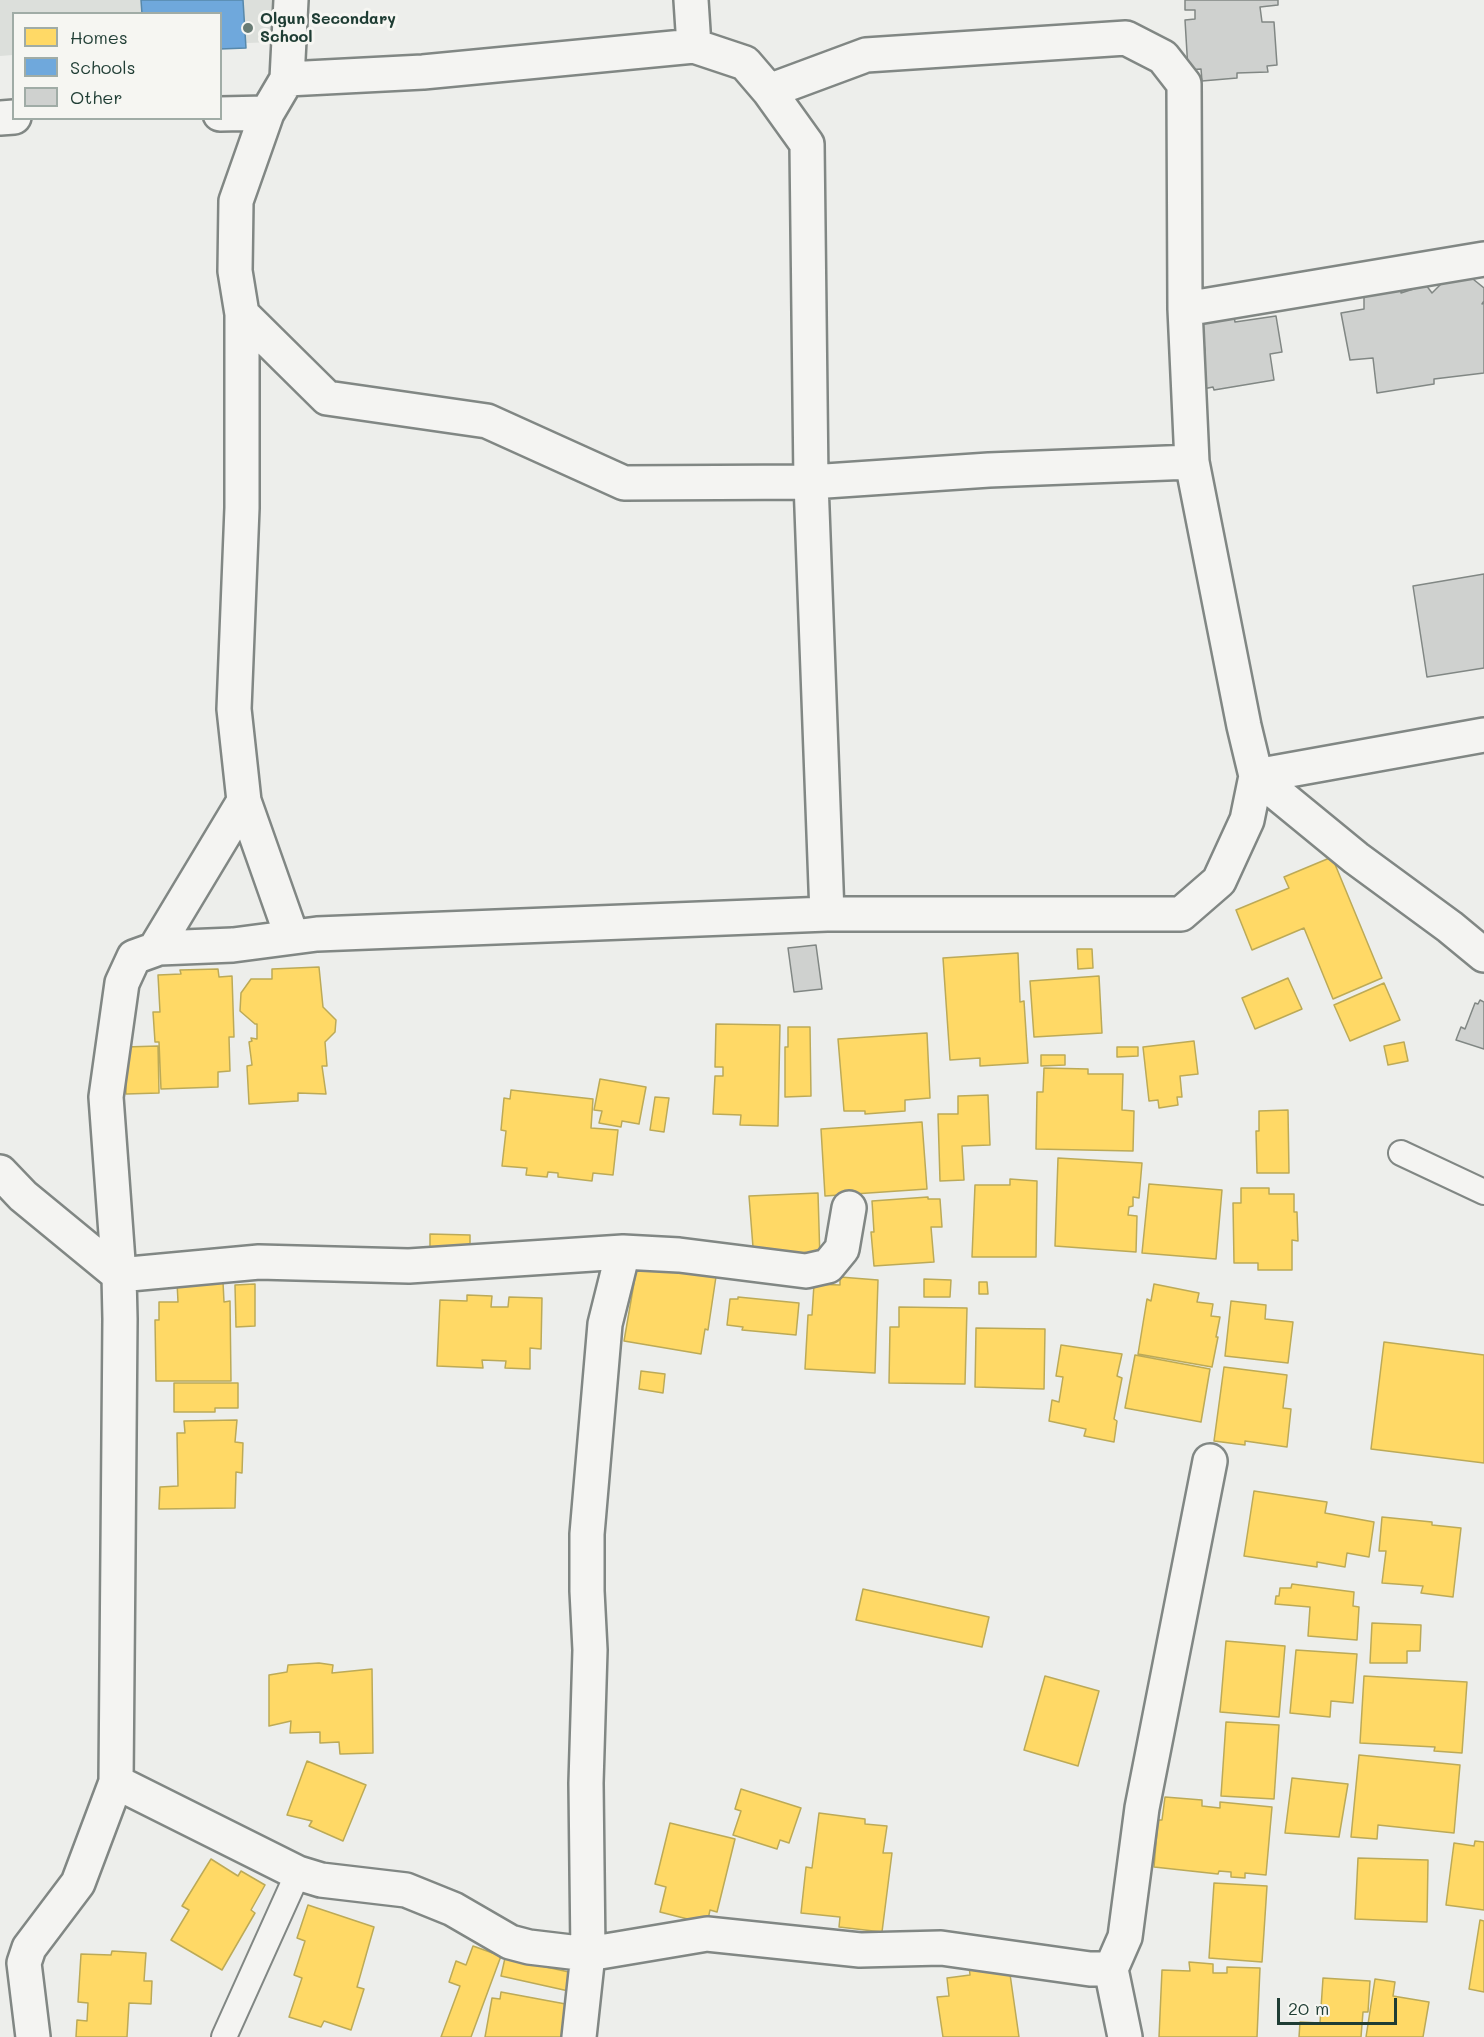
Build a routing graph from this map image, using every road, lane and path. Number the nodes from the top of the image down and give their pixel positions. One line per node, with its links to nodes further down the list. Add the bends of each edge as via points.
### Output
1 (291, 0): 4 (street)
2 (691, 0): 3 (street)
3 (694, 46): 4 (street, via 423,72); 5 (street, via 745,63)
4 (287, 79): 6 (street)
5 (769, 91): 9 (street, via 866,55 1126,38 1163,57 1184,84); 12 (street, via 807,144)
6 (267, 113): 7 (street); 10 (street, via 236,201 235,271)
7 (222, 114)
8 (1484, 259): 9 (street)
9 (1185, 309): 11 (street)
10 (242, 314): 12 (street, via 327,398 487,421 624,483); 15 (street, via 242,508 234,710)
11 (1192, 462): 12 (street); 14 (street)
12 (811, 482): 16 (street)
13 (1484, 735): 14 (street)
14 (1256, 776): 16 (street, via 1246,820 1219,881 1181,914); 19 (street)
15 (244, 801): 17 (street); 18 (street)
16 (828, 914): 17 (street)
17 (292, 937): 18 (street)
18 (155, 949): 25 (street, via 134,957 122,983 106,1097)
19 (1484, 955)
20 (1401, 1153): 22 (lane)
21 (0, 1172): 25 (street, via 23,1196)
22 (1484, 1192)
23 (849, 1208): 24 (street, via 842,1249 828,1266 807,1271)
24 (623, 1252): 25 (street, via 409,1266 259,1262); 29 (street, via 605,1324 587,1534)
25 (119, 1275): 27 (street)
26 (1210, 1461): 30 (street, via 1142,1808 1125,1937)
27 (116, 1782): 28 (street); 31 (street, via 78,1883 29,1948 24,1964)
28 (298, 1873): 29 (street, via 321,1880 406,1890 453,1909 510,1942); 32 (lane)
29 (588, 1954): 30 (street, via 707,1934 860,1950 941,1948 1090,1970); 33 (street)
30 (1111, 1969): 34 (street)
31 (33, 2037)
32 (224, 2037)
33 (579, 2037)
34 (1125, 2037)

